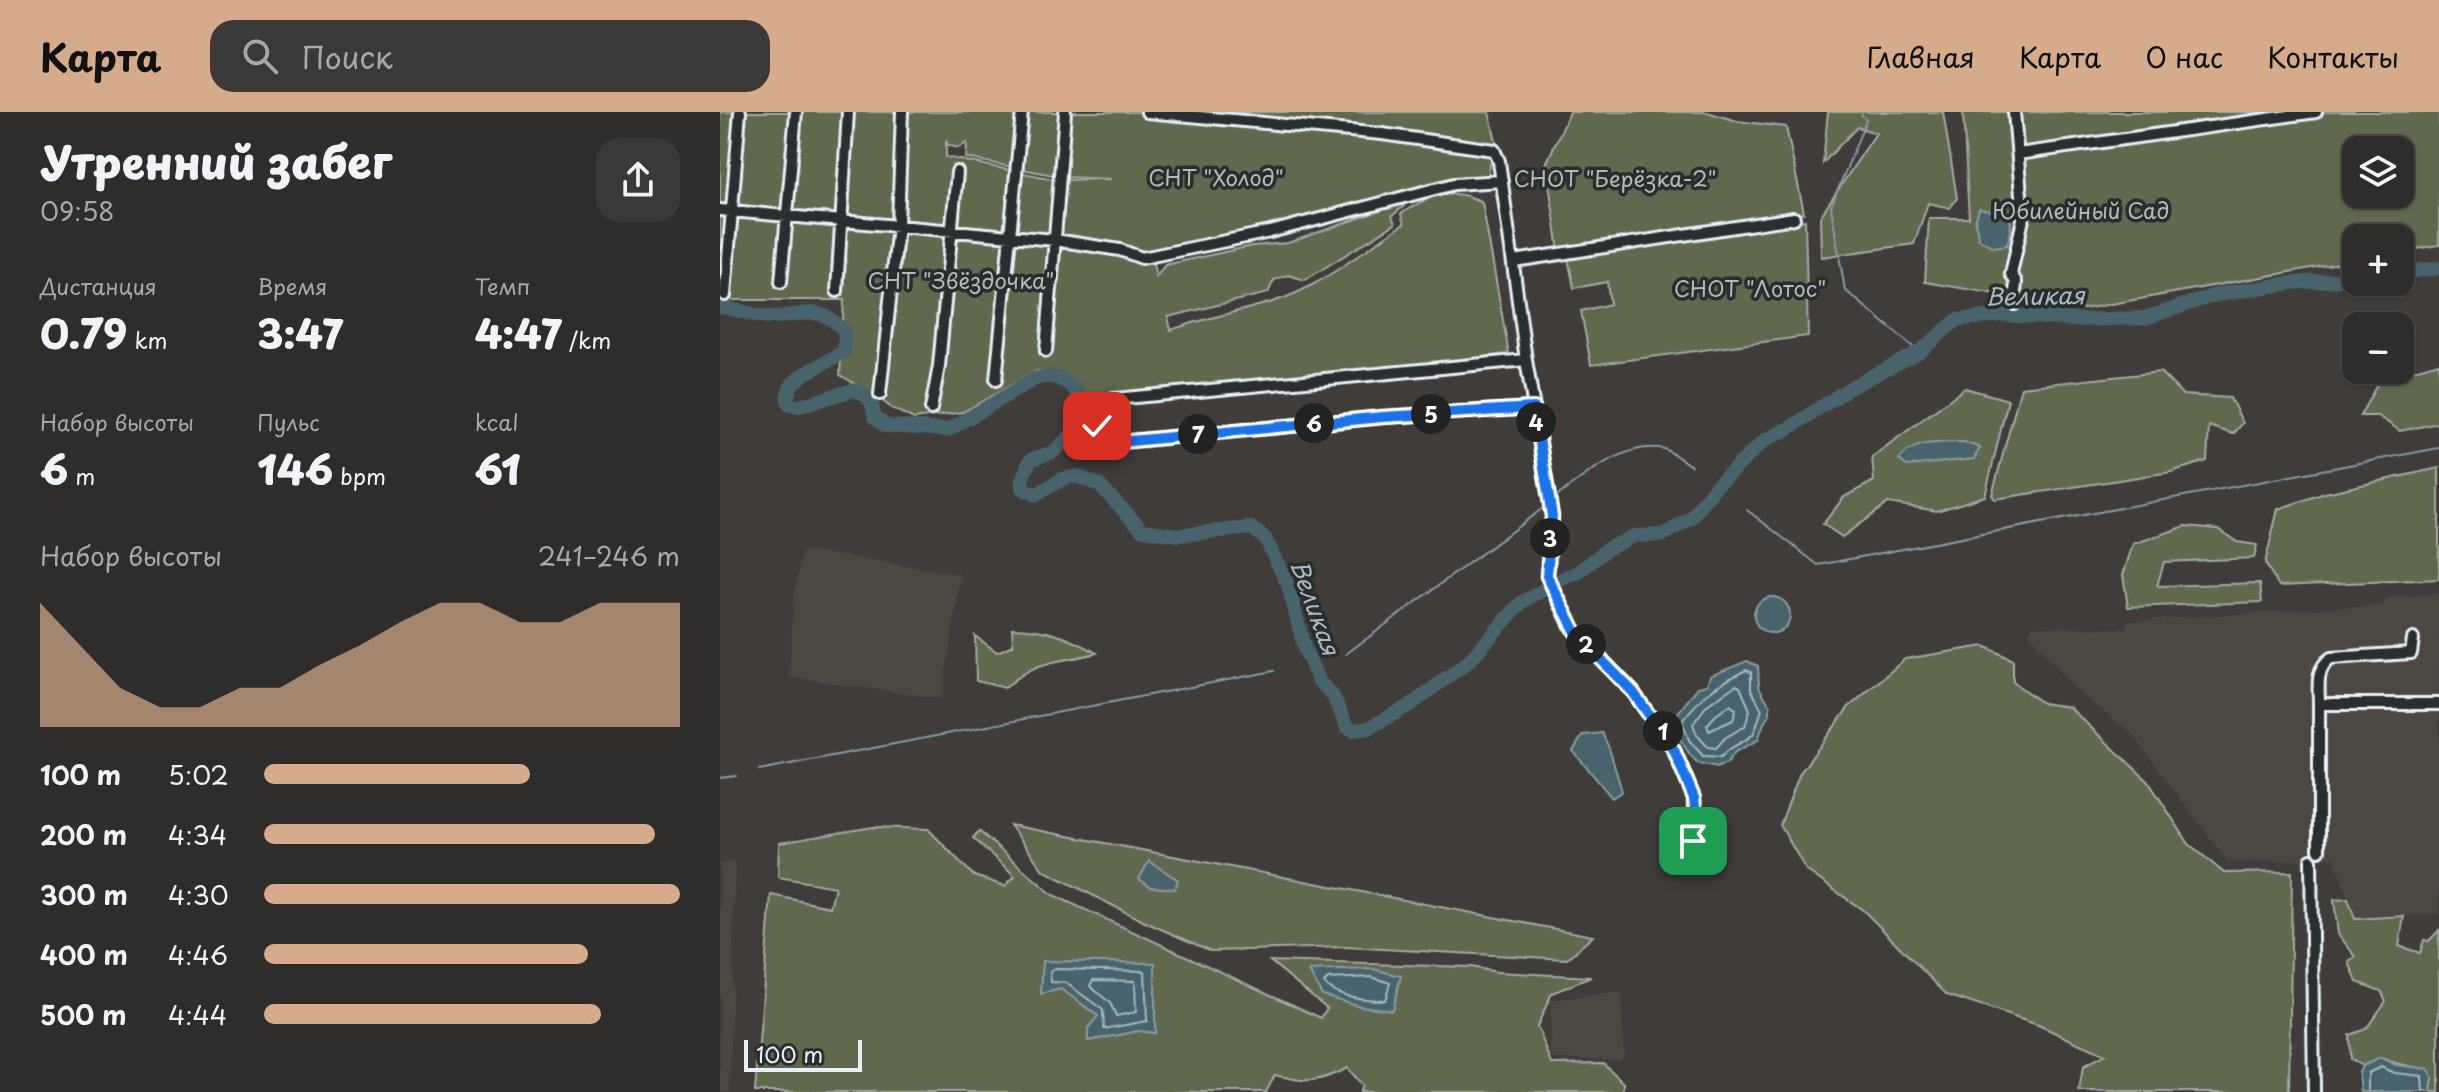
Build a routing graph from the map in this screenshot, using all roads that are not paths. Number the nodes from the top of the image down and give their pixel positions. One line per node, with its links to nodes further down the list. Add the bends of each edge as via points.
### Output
1 (740, 112): 14 (street)
2 (796, 112): 15 (street)
3 (848, 112): 17 (street)
4 (902, 112): 18 (street)
5 (1022, 112): 20 (street)
6 (1065, 112): 21 (street)
7 (1147, 112): 12 (street, via 1488,147 1498,156)
8 (2014, 112): 10 (street)
9 (2316, 112): 10 (street)
10 (2018, 154): 26 (street, via 2023,219 2011,274 2016,282)
11 (957, 172): 19 (street)
12 (1502, 181): 21 (street, via 1454,184 1324,219 1142,258); 22 (street)
13 (720, 210): 14 (street)
14 (733, 211): 15 (street); 25 (street)
15 (787, 216): 17 (street); 23 (street)
16 (1794, 218): 22 (street)
17 (842, 222): 18 (street); 24 (street)
18 (898, 225): 19 (street); 30 (street)
19 (952, 231): 20 (street); 32 (street)
20 (1009, 236): 21 (street); 29 (street)
21 (1055, 240): 27 (street)
22 (1514, 261): 28 (street)
23 (781, 282)
24 (837, 291)
25 (725, 295)
26 (2014, 304)
27 (1046, 351)
28 (1526, 360): 31 (street); 31 (street, via 1104,400 1096,402 1093,416 1104,434 1120,442)
29 (996, 380)
30 (880, 394)
31 (1534, 408): 37 (street, via 1552,516 1549,581 1578,636 1633,692 1674,750 1694,798)
32 (931, 409)
33 (2413, 639): 34 (street, via 2411,653 2331,658 2319,670)
34 (2319, 704): 35 (street); 36 (street)
35 (2439, 704)
36 (2319, 850)
37 (1693, 854)
38 (2311, 860): 39 (street)
39 (2314, 1092)

